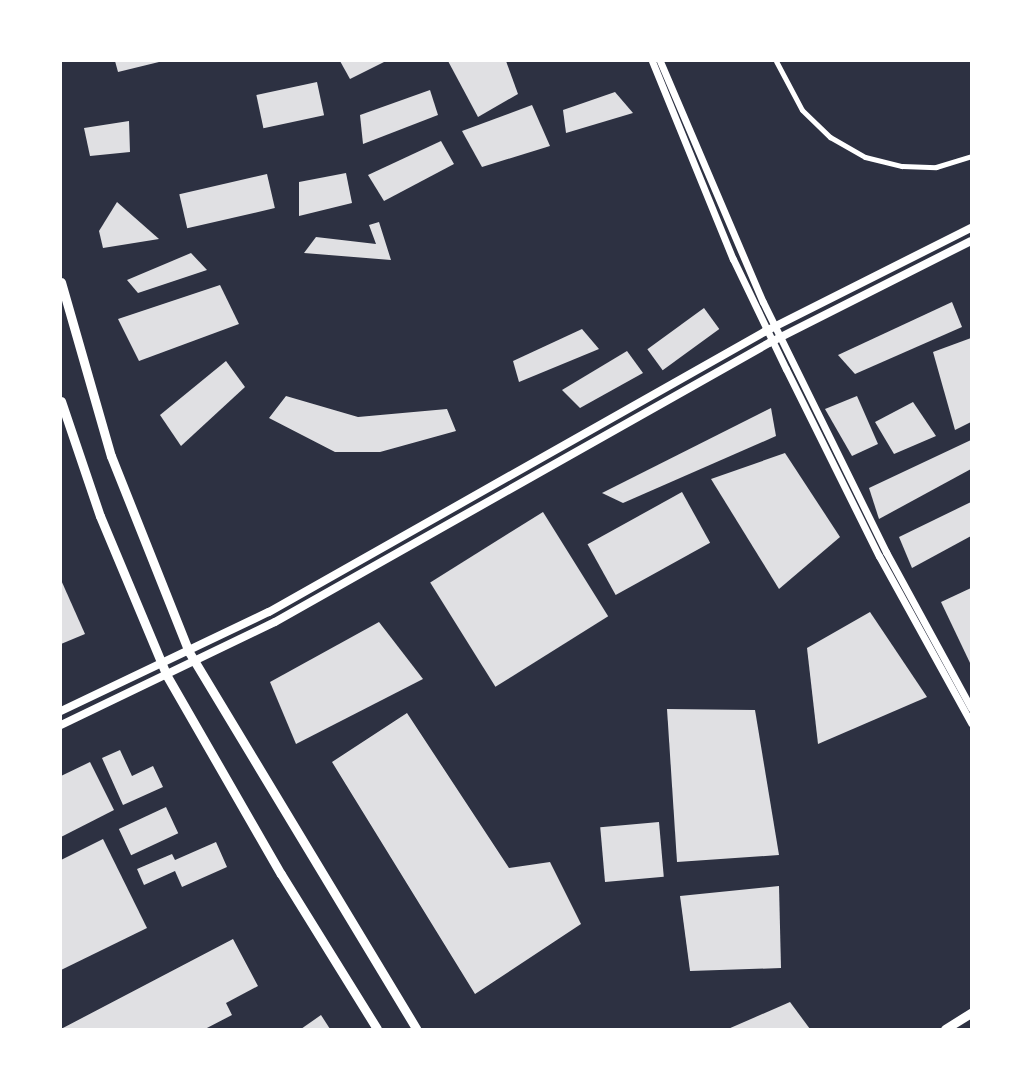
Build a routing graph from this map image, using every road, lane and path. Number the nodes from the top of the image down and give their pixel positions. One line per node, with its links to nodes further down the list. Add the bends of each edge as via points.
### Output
1 (652, 61): 8 (street)
2 (660, 61): 8 (street)
3 (776, 61): 4 (street, via 802,110 830,137 865,157 902,166 936,167)
4 (971, 156)
5 (971, 228): 8 (main road)
6 (971, 241): 9 (main road)
7 (61, 282): 12 (main road, via 111,456)
8 (771, 328): 9 (street); 10 (street); 12 (main road, via 269,612)
9 (780, 337): 10 (main road); 16 (street, via 886,552)
10 (772, 341): 13 (main road, via 275,622); 18 (street, via 879,556)
11 (61, 401): 14 (main road, via 100,516)
12 (189, 652): 13 (main road); 14 (main road)
13 (195, 662): 15 (main road); 22 (main road)
14 (162, 665): 15 (main road); 17 (main road)
15 (167, 676): 19 (main road); 21 (main road, via 281,874)
16 (971, 708)
17 (61, 711)
18 (971, 723)
19 (61, 725)
20 (971, 1013): 23 (main road)
21 (377, 1029)
22 (416, 1029)
23 (945, 1029)

